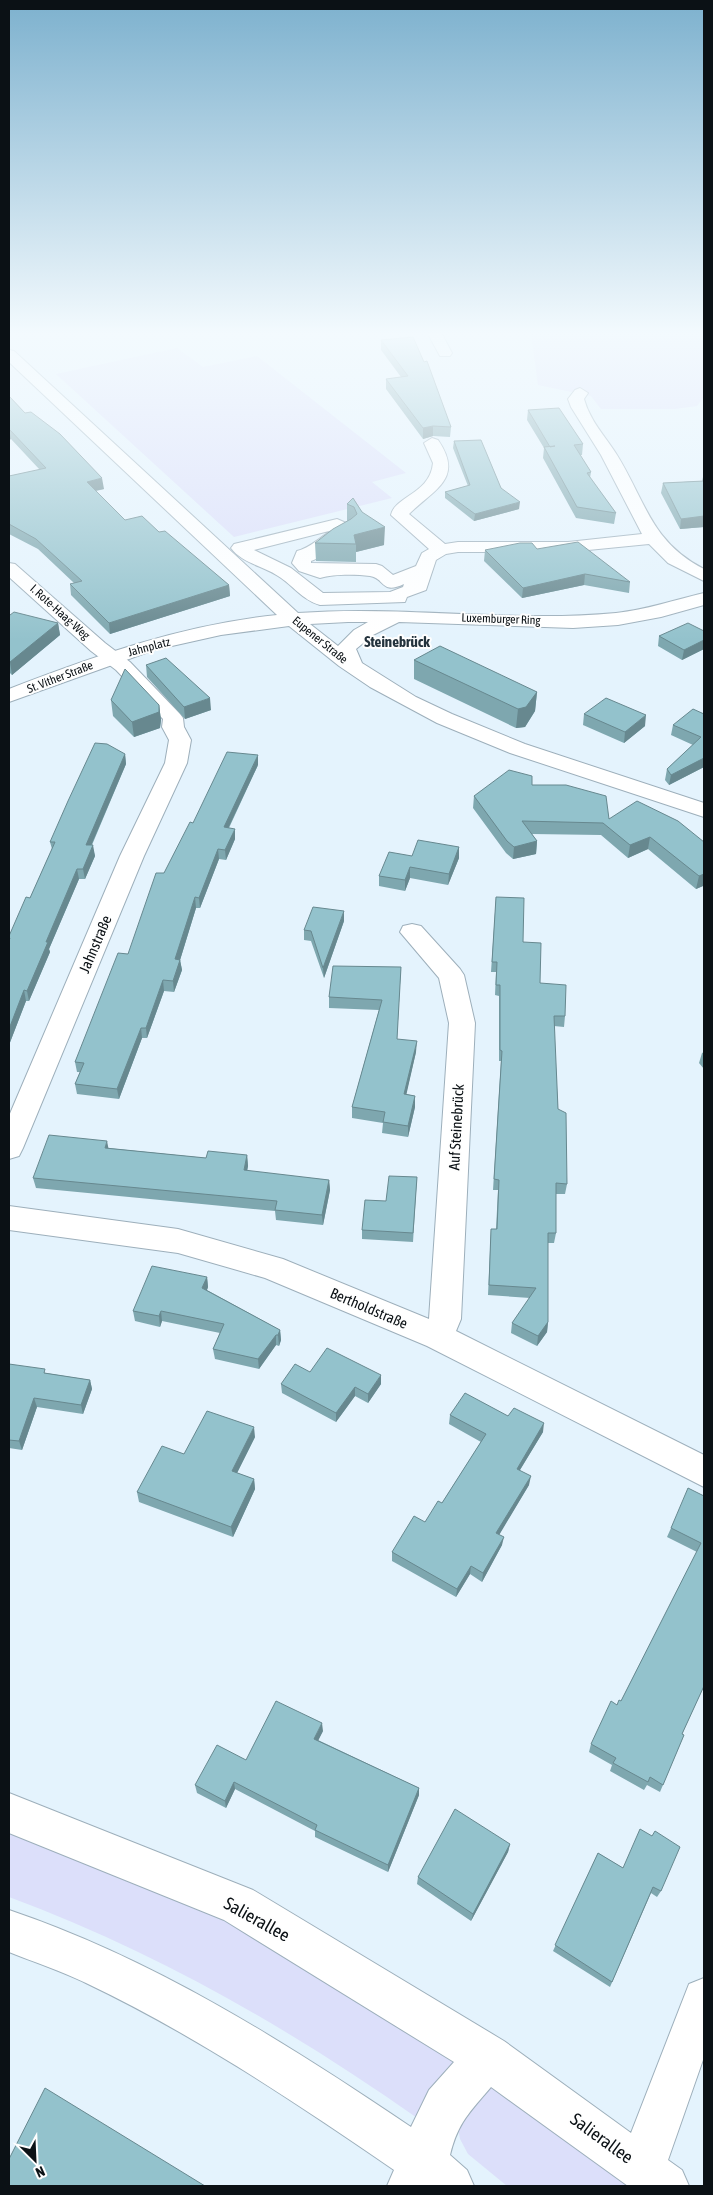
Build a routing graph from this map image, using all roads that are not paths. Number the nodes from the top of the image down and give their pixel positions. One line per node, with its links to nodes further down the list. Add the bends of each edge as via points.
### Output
1 (98, 436): 12 (street, Eupener Straße)
2 (596, 436): 4 (street)
3 (432, 443): 5 (street, via 441,464 438,475 417,502 401,510 400,516)
4 (654, 538): 5 (street, via 568,547 471,546); 7 (street, via 672,558)
5 (441, 550): 8 (street, via 428,557)
6 (9, 568): 13 (street, I. Rote-Haag-Weg)
7 (704, 576)
8 (420, 586)
9 (364, 599): 9 (street, via 398,598 398,594 411,591 416,571 391,582 376,570 321,568 320,572 305,567 301,562 302,555 310,556 324,542 347,530 337,524 240,548 249,556 287,573 312,596 320,599)
10 (704, 599): 11 (street, Luxemburger Ring, via 682,607 614,620 562,622)
11 (407, 616): 12 (street, Luxemburger Ring); 14 (street, via 376,624 358,635 346,648)
12 (296, 620): 13 (street, Jahnplatz, via 197,635); 14 (street, Eupener Straße)
13 (112, 657): 15 (street, St. Vither Straße); 16 (street, Jahnplatz, via 173,718 172,727)
14 (353, 666): 17 (street, Eupener Straße, via 408,701 450,721 530,753)
15 (9, 696)
16 (180, 740): 19 (street, Jahnstraße, via 176,763 132,856)
17 (704, 810)
18 (412, 932): 21 (street, Auf Steinebrück, via 451,975 462,1023 445,1319)
19 (9, 1148)
20 (9, 1218): 21 (street, Bertholdstraße, via 178,1241 272,1268)
21 (438, 1337): 22 (street, Bertholdstraße)
22 (704, 1472)
23 (9, 1813): 26 (street, Salierallee, via 238,1905)
24 (9, 1930): 28 (street, via 99,1967 198,2018 308,2084)
25 (704, 1999): 27 (street, via 653,2134)
26 (488, 2057): 27 (street, Salierallee); 28 (street, via 445,2106 433,2130)
27 (654, 2177)
28 (429, 2179)

